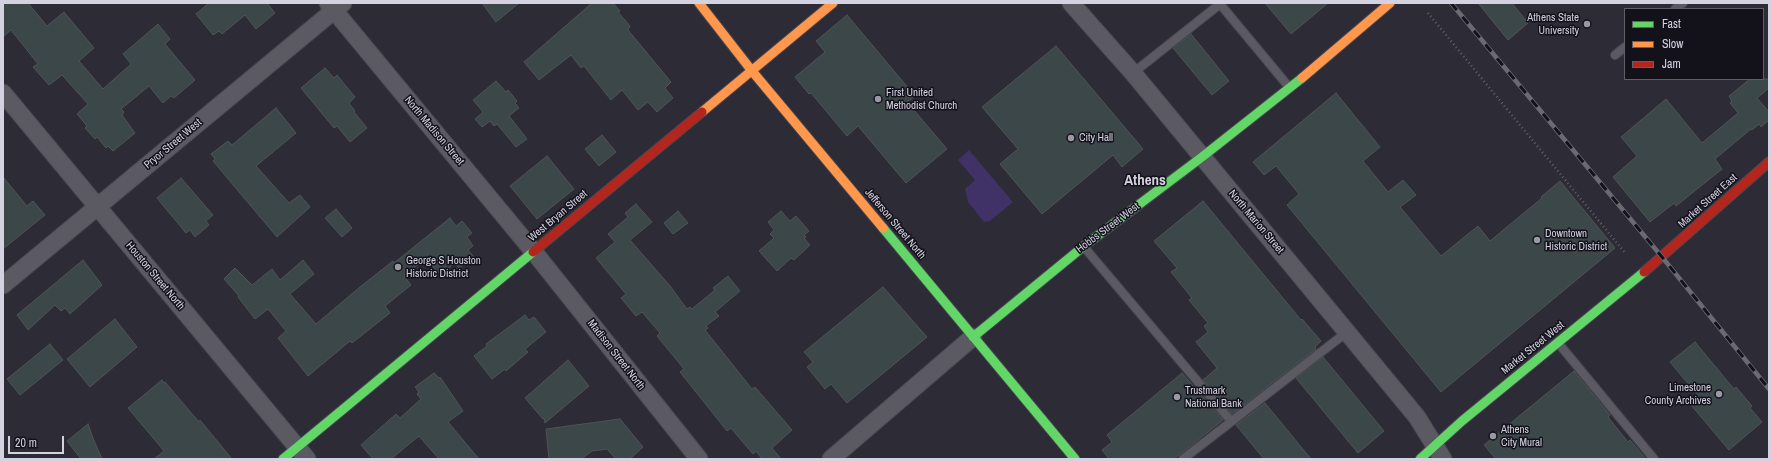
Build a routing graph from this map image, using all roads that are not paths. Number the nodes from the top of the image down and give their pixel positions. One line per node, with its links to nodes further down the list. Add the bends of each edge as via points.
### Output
1 (699, 3): 8 (street, Jefferson Street North)
2 (833, 3): 8 (street, West Bryan Street)
3 (1072, 3): 9 (street, North Marion Street)
4 (1390, 3): 10 (street, Hobbs Street West)
5 (335, 5): 14 (street, Pryor Street West); 16 (street, North Madison Street)
6 (1624, 48): 7 (lane)
7 (1615, 55)
8 (752, 71): 16 (street, West Bryan Street); 20 (street, Jefferson Street North)
9 (1133, 73): 10 (lane, via 1220,4); 12 (street, North Marion Street)
10 (1290, 88): 12 (street, Hobbs Street West)
11 (3, 93): 14 (street, Houston Street North)
12 (1202, 157): 15 (street, Hobbs Street West); 19 (street, North Marion Street)
13 (1769, 162): 17 (street, Market Street East)
14 (97, 207): 18 (street, Pryor Street West); 24 (street, Houston Street North)
15 (1084, 246): 20 (street, Hobbs Street West); 22 (lane)
16 (534, 252): 24 (street, West Bryan Street); 26 (street, Madison Street North)
17 (1662, 257): 21 (street, Market Street West)
18 (3, 285)
19 (1347, 332): 22 (lane); 23 (street, North Marion Street, via 1417,417)
20 (973, 337): 27 (street, Hobbs Street West); 28 (street, Jefferson Street North)
21 (1558, 343): 23 (street, Market Street West); 31 (lane)
22 (1231, 421): 29 (lane)
23 (1439, 452): 30 (street, Market Street West)
24 (302, 454): 25 (street, West Bryan Street)
25 (283, 459)
26 (699, 459)
27 (831, 459)
28 (1075, 459)
29 (1183, 459)
30 (1420, 459)
31 (1654, 459)

